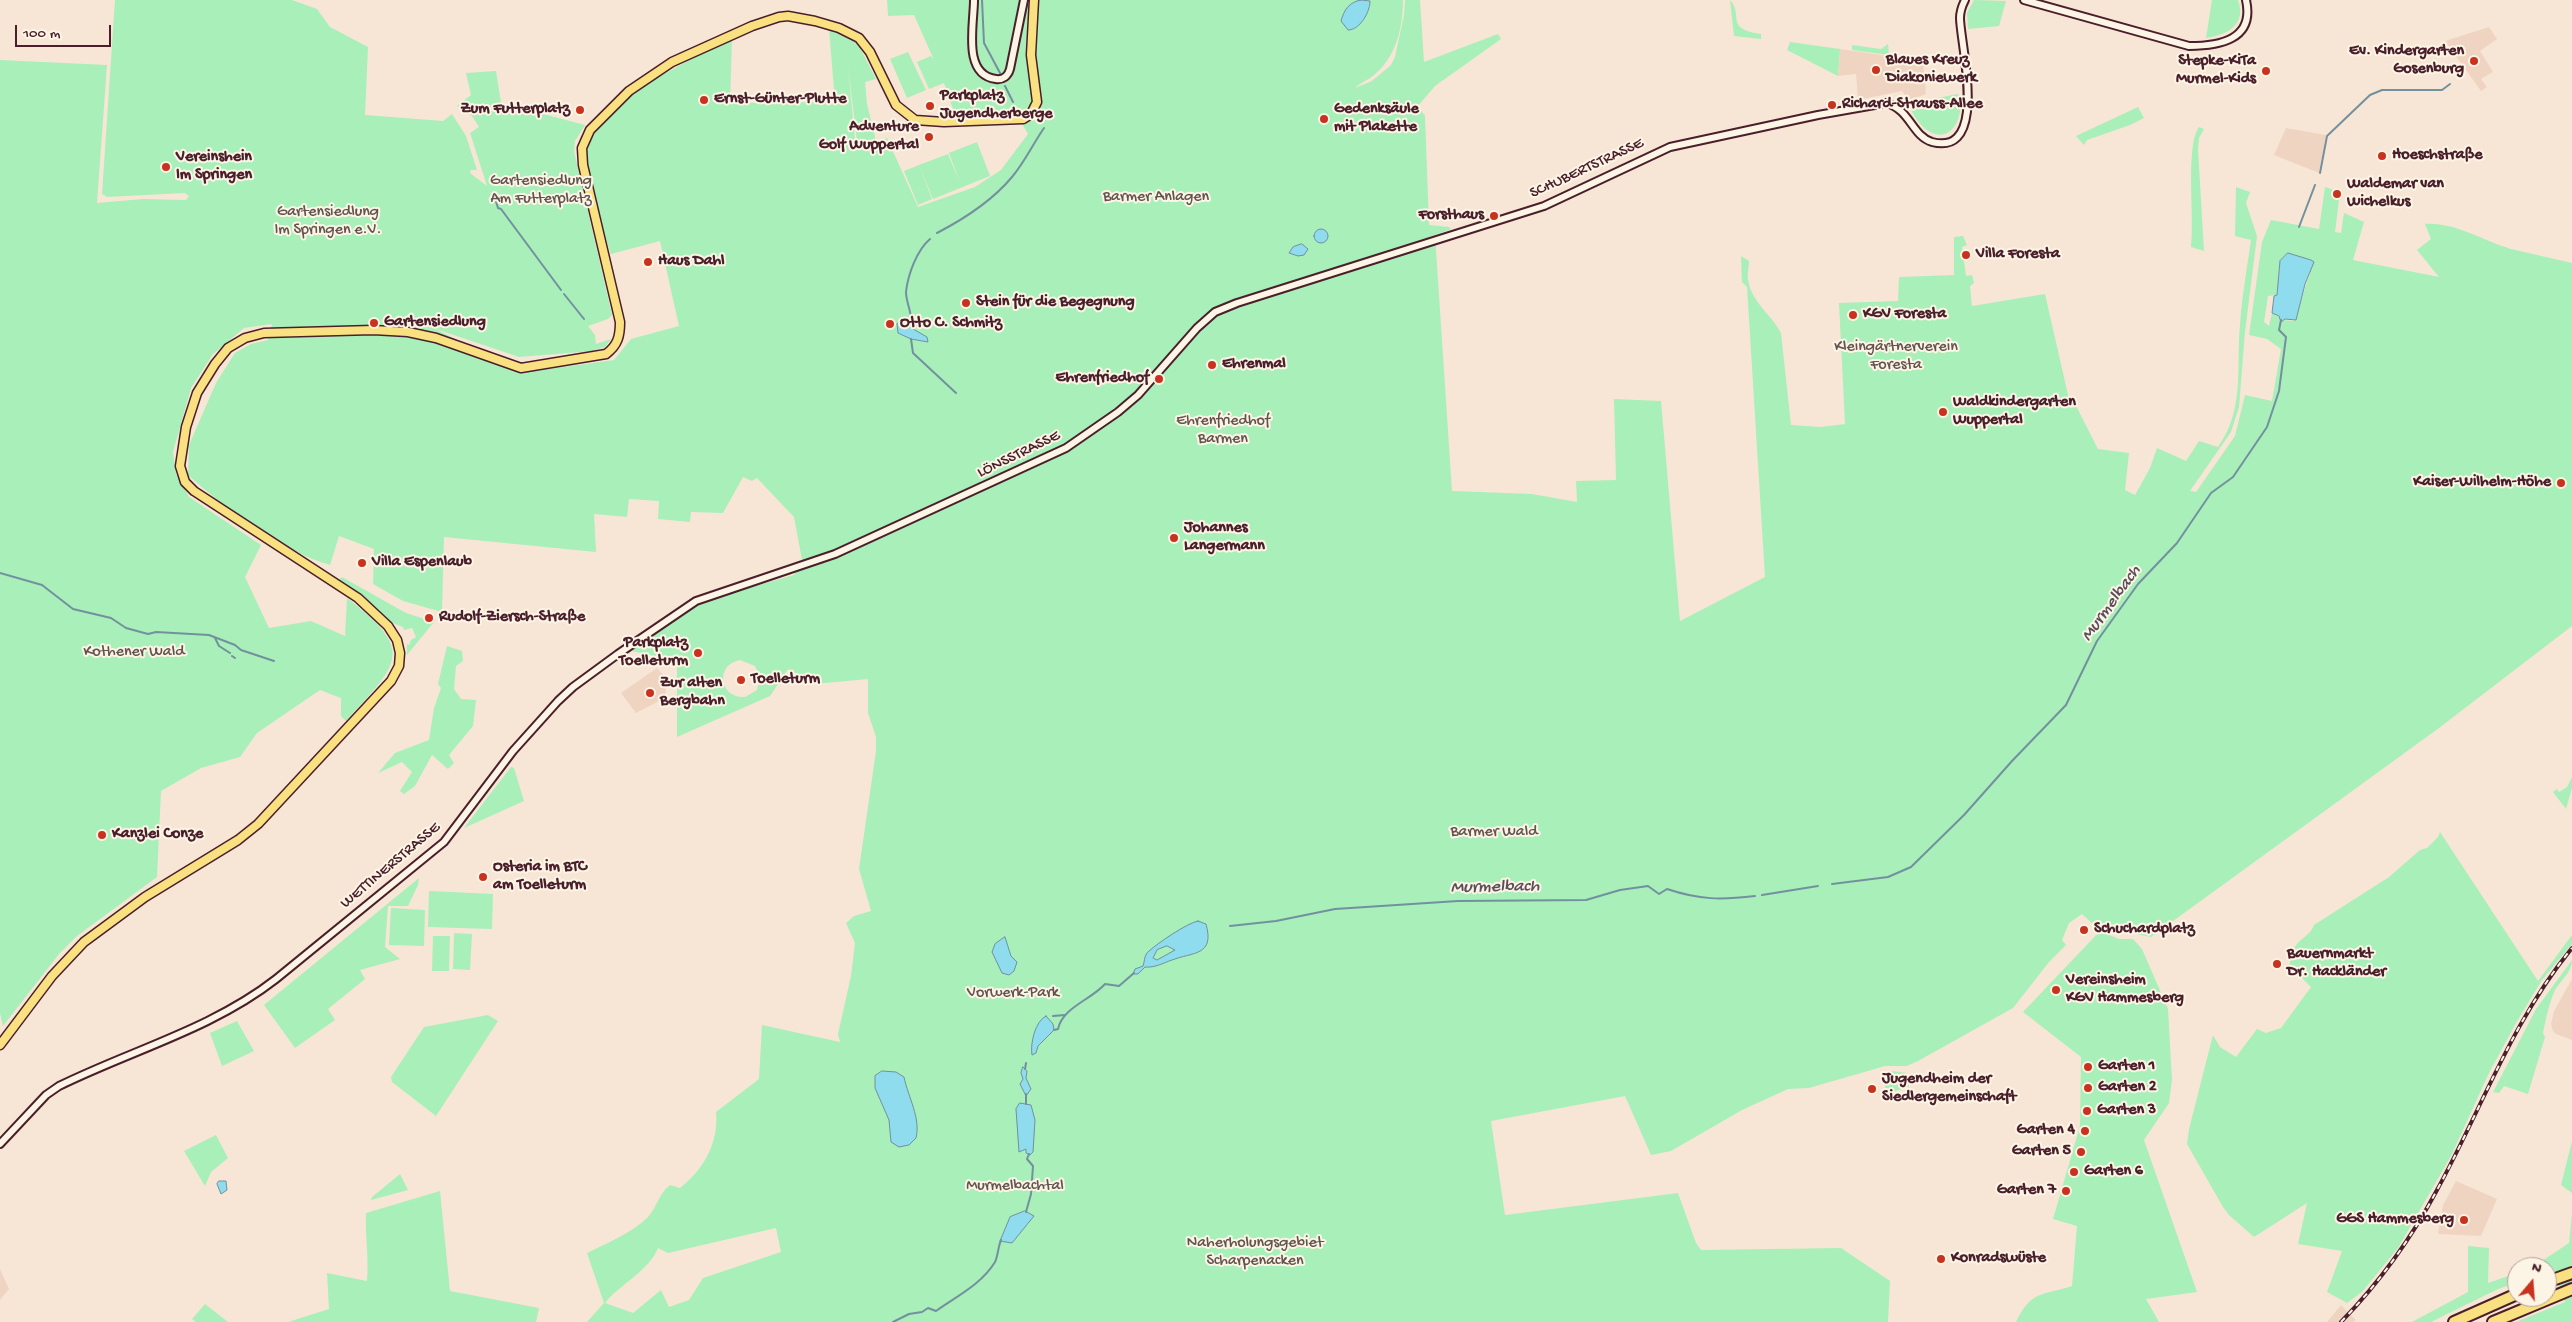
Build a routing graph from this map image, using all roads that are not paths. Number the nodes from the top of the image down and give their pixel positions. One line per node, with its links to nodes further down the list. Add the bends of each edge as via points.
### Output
1 (974, 0): 2 (street, via 974,63 984,76 1000,80 1010,69)
2 (1024, 0)
3 (1034, 0): 9 (main road, via 1031,55 1038,102 1031,114 1016,121 915,120 896,105 870,52 859,38 839,28 788,16 760,23 672,62 629,91 598,120 582,148 583,165 620,322 616,345 606,354 521,368 436,338 373,330 264,333 245,338 228,348 197,393 186,427 179,462 185,482 369,607 388,626 396,640 399,666 372,703 258,824 238,840 145,897 84,942 52,976)
4 (1965, 0): 7 (street, SCHUBERTSTRASSE, via 1960,16 1969,100 1960,132 1948,141 1934,142 1921,135 1896,106 1877,104 1692,142 1648,155 1532,210)
5 (2024, 0): 6 (street, via 2178,45 2200,46 2224,42 2240,32 2248,14)
6 (2246, 0)
7 (1215, 312): 8 (street, LÖNSSTRASSE, via 1138,395 1066,448)
8 (799, 568): 10 (street, WETTINERSTRASSE, via 696,601 618,654 558,702 513,751 444,842 276,980 221,1016 59,1086 46,1095)
9 (0, 1046)
10 (0, 1144)
11 (2572, 1273): 12 (highway)
12 (2557, 1279)
13 (2567, 1291): 16 (highway)
14 (2507, 1298): 15 (highway)
15 (2454, 1322)
16 (2493, 1322)

